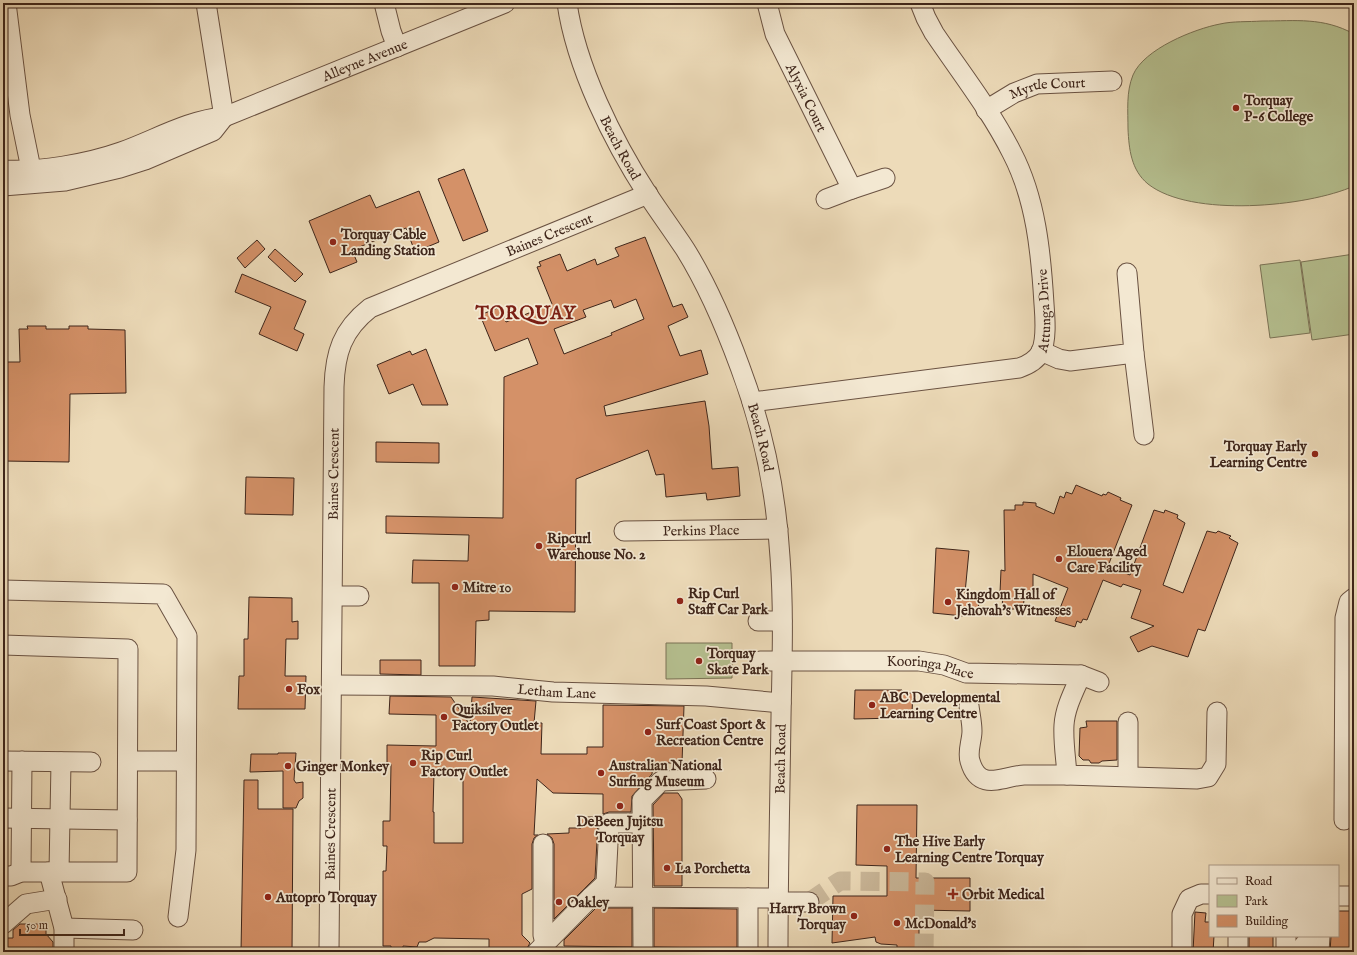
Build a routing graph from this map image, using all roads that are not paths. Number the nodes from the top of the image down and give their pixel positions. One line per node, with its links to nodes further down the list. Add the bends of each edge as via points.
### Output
1 (6, 3): 12 (street, via 20,115)
2 (206, 3): 11 (street)
3 (384, 3): 8 (street)
4 (505, 3): 8 (street, Alleyne Avenue)
5 (567, 3): 17 (street, Beach Road, via 573,35 591,86 623,152)
6 (767, 3): 16 (street, Alyxia Court, via 775,34)
7 (920, 3): 10 (street, Attunga Drive, via 934,33)
8 (397, 47): 11 (street, Alleyne Avenue)
9 (1112, 81): 10 (street, Myrtle Court, via 1037,84 1014,93)
10 (986, 110): 20 (street, Attunga Drive, via 1013,154 1031,203 1043,275 1045,313)
11 (224, 117): 12 (street, Alleyne Avenue, via 205,118 101,158); 15 (street, Alleyne Avenue, via 213,131 120,168 64,181)
12 (31, 169): 13 (street, Alleyne Avenue)
13 (3, 170)
14 (885, 178): 16 (street)
15 (3, 186)
16 (852, 189): 18 (street)
17 (648, 194): 22 (street, Beach Road, via 686,250 704,283 726,331); 27 (street, Baines Crescent, via 383,302 370,308 351,326 338,350 335,365)
18 (826, 199)
19 (1127, 273): 21 (street)
20 (1041, 351): 21 (street, via 1070,361); 22 (street, Attunga Drive, via 1031,363 1019,368)
21 (1134, 353): 23 (street)
22 (752, 402): 24 (street, Beach Road, via 768,463)
23 (1144, 435)
24 (778, 529): 25 (street, Perkins Place); 31 (street, Beach Road)
25 (624, 531)
26 (3, 590): 44 (street, via 162,594 187,636)
27 (333, 596): 28 (street); 37 (street, Baines Crescent)
28 (359, 596)
29 (1354, 598): 54 (street, via 1349,602 1345,618)
30 (758, 621): 31 (street)
31 (782, 621): 33 (street, Beach Road)
32 (3, 645): 43 (street, via 128,649)
33 (782, 660): 34 (street, Kooringa Place); 35 (street, Kooringa Place, via 919,661 944,665 966,673); 38 (street, Beach Road)
34 (760, 661)
35 (1081, 675): 36 (street, Kooringa Place); 48 (street, via 1064,722)
36 (1099, 682)
37 (332, 685): 38 (street, Letham Lane, via 493,686 553,692); 79 (street, Baines Crescent)
38 (781, 703): 67 (street, Beach Road)
39 (969, 706): 48 (street, via 972,730 969,753 979,776 992,781 1024,775)
40 (1217, 712): 49 (street, via 1216,764 1208,777 1197,779)
41 (1128, 722): 49 (street)
42 (3, 761): 45 (street)
43 (128, 761): 44 (street); 53 (street)
44 (186, 761): 68 (street, via 186,850)
45 (22, 762): 46 (street); 51 (street)
46 (60, 762): 47 (street); 52 (street)
47 (91, 762)
48 (1067, 776): 49 (street)
49 (1128, 776)
50 (706, 780): 55 (street, via 661,781 642,800)
51 (12, 818): 52 (street); 58 (street)
52 (60, 819): 53 (street); 57 (street)
53 (127, 820): 57 (street, via 127,872)
54 (1344, 820)
55 (643, 823): 62 (street, via 609,823 606,883); 63 (street)
56 (543, 844): 76 (street)
57 (54, 872): 58 (street); 65 (street)
58 (12, 874)
59 (1209, 894): 83 (street, via 1189,899 1182,914)
60 (1339, 896): 61 (street)
61 (1354, 896)
62 (591, 897): 63 (street); 76 (street)
63 (643, 897): 64 (street); 77 (street)
64 (748, 898): 67 (street); 80 (street)
65 (57, 899): 69 (street, via 26,904); 70 (street)
66 (809, 902): 67 (street)
67 (778, 905): 81 (street, Beach Road); 82 (street, Beach Road)
68 (178, 918)
69 (3, 924)
70 (64, 928): 71 (street); 78 (street)
71 (133, 930)
72 (1238, 937): 84 (street)
73 (1286, 937): 85 (street)
74 (1309, 937): 86 (street, via 1301,949)
75 (1320, 937): 87 (street)
76 (541, 948)
77 (643, 951)
78 (64, 952)
79 (329, 952)
80 (748, 952)
81 (778, 952)
82 (783, 952)
83 (1182, 952)
84 (1238, 952)
85 (1286, 952)
86 (1302, 952)
87 (1319, 952)

